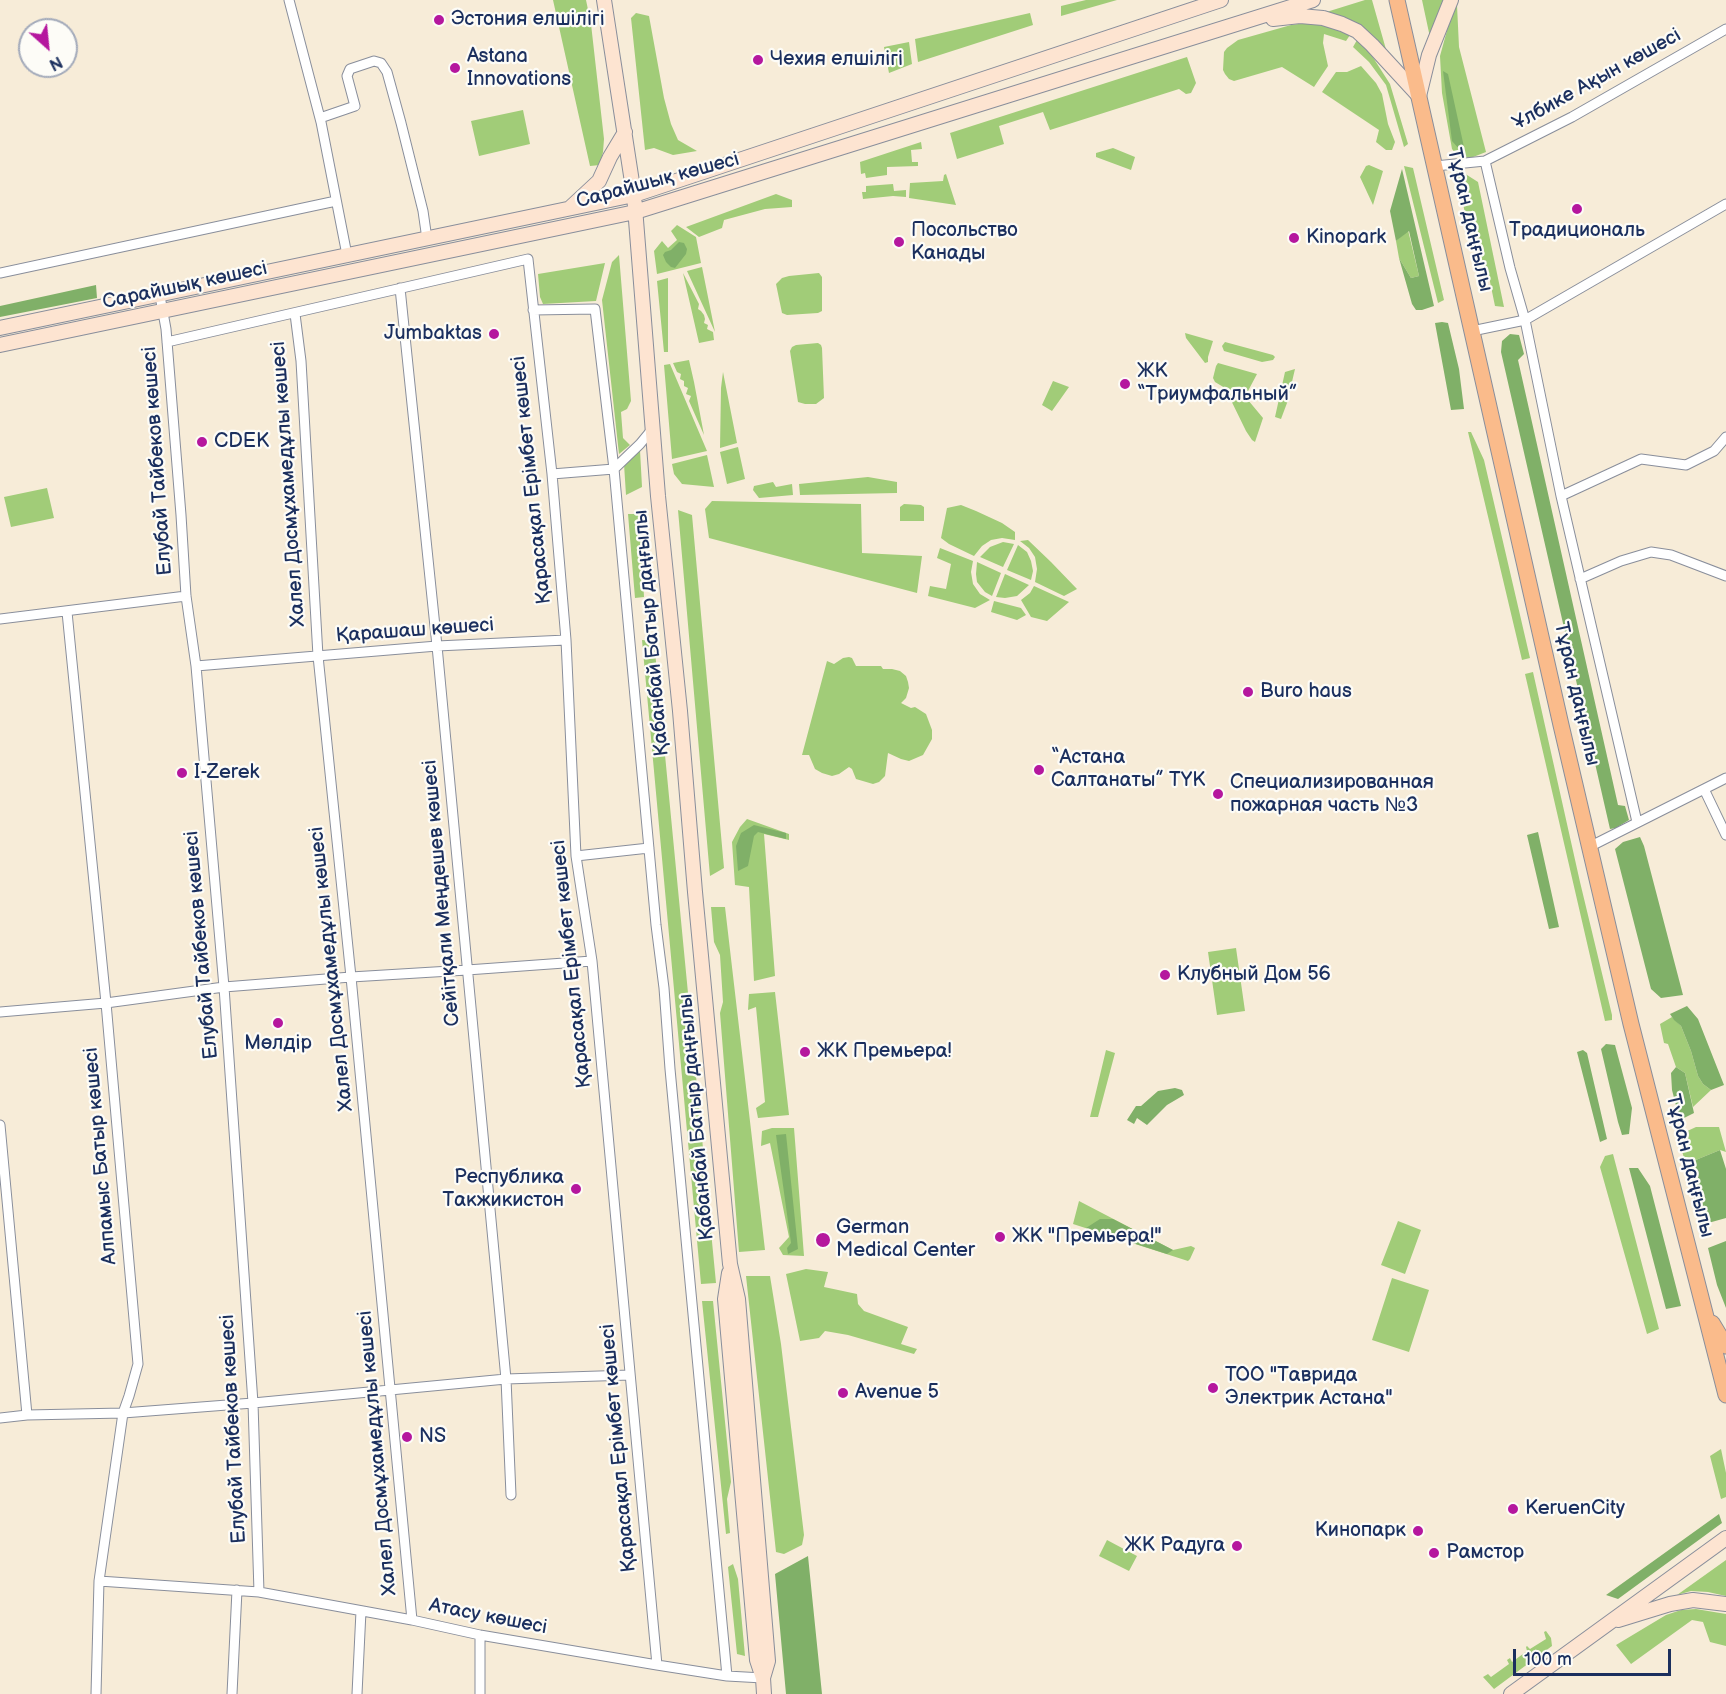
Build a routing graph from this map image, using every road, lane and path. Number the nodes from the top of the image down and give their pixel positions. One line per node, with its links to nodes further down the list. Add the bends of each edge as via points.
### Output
1 (289, 0): 10 (street)
2 (604, 0): 11 (main road, Қабанбай Батыр даңғылы)
3 (1221, 0): 14 (main road, Сарайшық көшесі)
4 (1313, 0): 7 (main road, Сарайшық көшесі)
5 (1397, 0): 9 (main road, Тұран даңғылы)
6 (1451, 0): 9 (main road, via 1429,55)
7 (1244, 22): 9 (main road, via 1300,16 1342,24 1372,45); 18 (main road, Сарайшық көшесі)
8 (1726, 29): 12 (street, Ұлбике Ақын көшесі, via 1572,117)
9 (1419, 96): 13 (main road, Тұран даңғылы)
10 (320, 118): 15 (street); 19 (street, via 355,106 350,69 374,61 381,63 401,123)
11 (625, 132): 14 (main road, Қабанбай Батыр даңғылы); 17 (main road, via 599,181)
12 (1485, 161): 13 (street); 27 (street)
13 (1435, 166): 29 (main road, Тұран даңғылы)
14 (634, 195): 17 (main road, Сарайшық көшесі); 18 (main road, Қабанбай Батыр даңғылы)
15 (336, 201): 20 (street); 21 (street)
16 (1726, 204): 27 (street)
17 (569, 209): 19 (main road, Сарайшық көшесі)
18 (635, 212): 24 (main road, Сарайшық көшесі); 32 (main road, Қабанбай Батыр даңғылы)
19 (427, 238): 20 (main road, Сарайшық көшесі)
20 (347, 255): 23 (main road, Сарайшық көшесі)
21 (0, 273)
22 (400, 288): 25 (street, Қарасақал Ерімбет көшесі, via 528,259); 26 (street); 43 (street, Сейітқали Меңдешев көшесі)
23 (160, 296): 24 (street, Елубай Тайбеков көшесі); 28 (main road, Сарайшық көшесі)
24 (163, 310): 30 (street, Елубай Тайбеков көшесі); 31 (main road, Сарайшық көшесі)
25 (533, 310): 34 (street, via 595,309); 35 (street, Қарасақал Ерімбет көшесі)
26 (295, 314): 30 (street); 44 (street, Халел Досмұхамедұлы көшесі)
27 (1525, 320): 29 (street); 36 (street)
28 (0, 328)
29 (1472, 330): 50 (main road, Тұран даңғылы)
30 (167, 342): 39 (street, Елубай Тайбеков көшесі)
31 (0, 345)
32 (654, 427): 34 (street); 82 (main road, Қабанбай Батыр даңғылы, via 730,1264 738,1299 768,1661)
33 (1726, 437): 36 (street, via 1714,451 1686,465 1641,459)
34 (614, 469): 35 (street); 51 (street)
35 (552, 474): 42 (street, Қарасақал Ерімбет көшесі)
36 (1561, 496): 38 (street)
37 (1726, 576): 38 (street, via 1671,555 1651,552)
38 (1581, 579): 48 (street)
39 (186, 596): 40 (street); 45 (street, Елубай Тайбеков көшесі)
40 (67, 612): 41 (street); 57 (street, Алпамыс Батыр көшесі)
41 (0, 619)
42 (566, 640): 43 (street, Қарашаш көшесі); 52 (street, Қарасақал Ерімбет көшесі)
43 (437, 646): 44 (street, Қарашаш көшесі); 54 (street, Сейітқали Меңдешев көшесі)
44 (318, 656): 45 (street, Қарашаш көшесі); 55 (street, Халел Досмұхамедұлы көшесі)
45 (196, 666): 56 (street, Елубай Тайбеков көшесі)
46 (1726, 778): 47 (street)
47 (1704, 789): 48 (street); 49 (street)
48 (1637, 822): 50 (street)
49 (1726, 835)
50 (1591, 846): 60 (main road, Тұран даңғылы)
51 (649, 848): 52 (street); 81 (street)
52 (576, 856): 53 (street, Қарасақал Ерімбет көшесі)
53 (592, 961): 54 (street); 62 (street, Қарасақал Ерімбет көшесі)
54 (467, 970): 55 (street); 63 (street, Сейітқали Меңдешев көшесі)
55 (351, 977): 56 (street); 64 (street, Халел Досмұхамедұлы көшесі)
56 (224, 987): 57 (street); 66 (street, Елубай Тайбеков көшесі)
57 (106, 1003): 58 (street); 67 (street, Алпамыс Батыр көшесі, via 138,1364)
58 (0, 1012)
59 (0, 1125): 68 (street)
60 (1703, 1309): 61 (main road); 65 (main road, Тұран даңғылы)
61 (1726, 1346)
62 (630, 1375): 63 (street); 80 (street, Қарасақал Ерімбет көшесі)
63 (506, 1379): 64 (street); 70 (street, Сейітқали Меңдешев көшесі)
64 (390, 1390): 66 (street); 77 (street, Халел Досмұхамедұлы көшесі)
65 (1726, 1395)
66 (253, 1403): 67 (street); 74 (street, Елубай Тайбеков көшесі)
67 (123, 1413): 68 (street); 72 (street, Алпамыс Батыр көшесі)
68 (27, 1415): 69 (street)
69 (0, 1418)
70 (512, 1495)
71 (1726, 1538): 78 (main road)
72 (99, 1581): 73 (street, Атасу көшесі); 83 (street, Алпамыс Батыр көшесі)
73 (237, 1590): 74 (street, Атасу көшесі); 84 (street)
74 (259, 1592): 76 (street, Атасу көшесі)
75 (1726, 1604): 78 (main road, via 1692,1600)
76 (361, 1611): 77 (street, Атасу көшесі); 85 (street, Халел Досмұхамедұлы көшесі)
77 (412, 1620): 79 (street, Атасу көшесі)
78 (1608, 1623): 88 (main road)
79 (480, 1635): 80 (street, Атасу көшесі); 86 (street)
80 (657, 1665): 81 (street, Атасу көшесі)
81 (727, 1676): 82 (street, Атасу көшесі)
82 (763, 1678): 87 (main road, Қабанбай Батыр даңғылы)
83 (96, 1694)
84 (232, 1694)
85 (357, 1694)
86 (480, 1694)
87 (764, 1694)
88 (1511, 1694)

